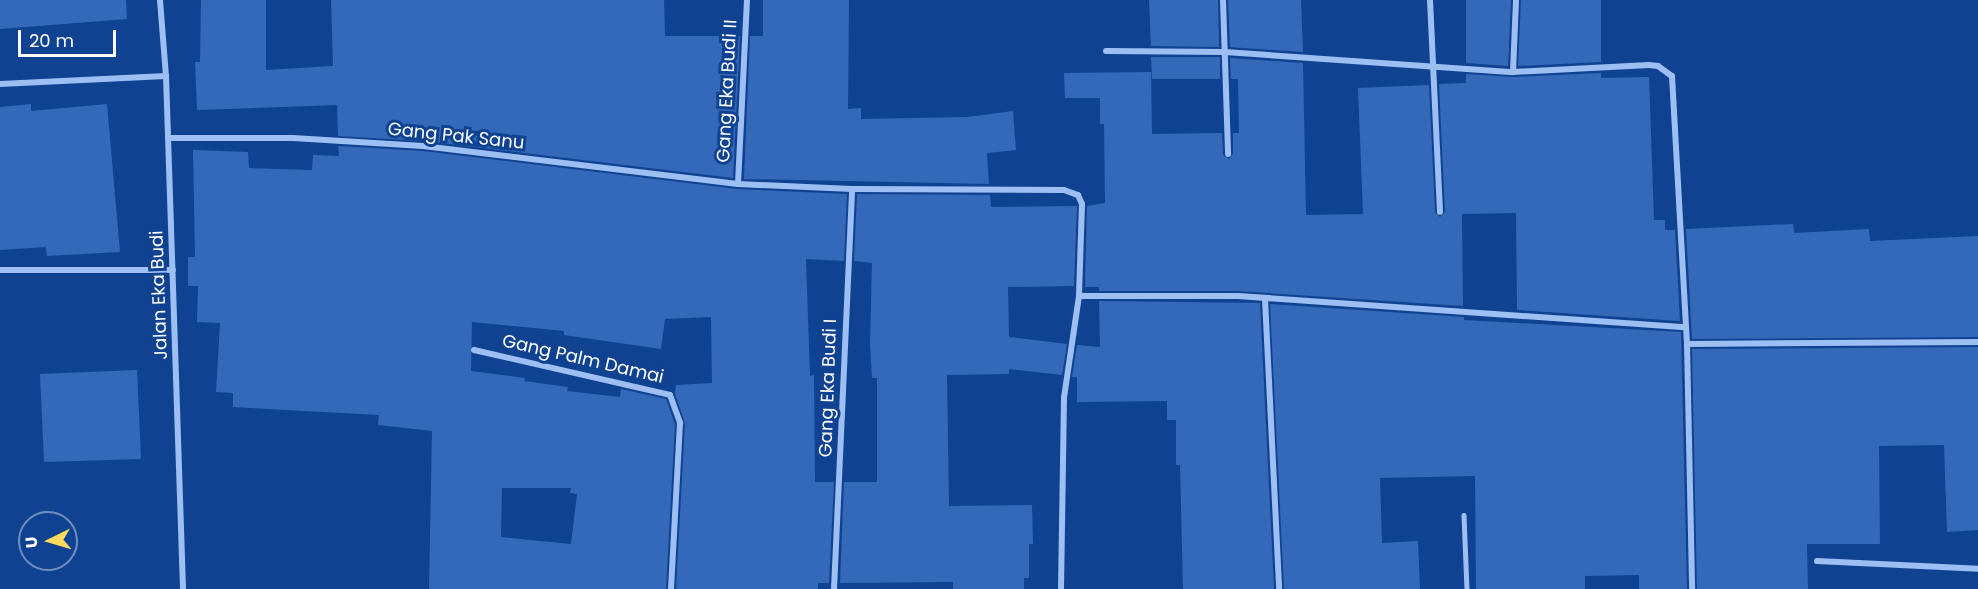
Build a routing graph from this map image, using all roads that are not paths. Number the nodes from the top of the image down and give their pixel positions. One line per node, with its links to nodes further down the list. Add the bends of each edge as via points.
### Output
1 (160, 0): 10 (street, Jalan Eka Budi)
2 (747, 0): 14 (street, Gang Eka Budi II)
3 (1222, 0): 7 (street)
4 (1430, 0): 8 (street)
5 (1516, 0): 9 (street)
6 (1106, 51): 7 (street)
7 (1225, 52): 8 (street); 13 (street)
8 (1431, 66): 9 (street); 16 (street)
9 (1513, 72): 21 (street, via 1649,65 1672,76)
10 (166, 76): 11 (street); 12 (street, Jalan Eka Budi)
11 (0, 84)
12 (169, 138): 14 (street, Gang Pak Sanu, via 293,138 423,146); 18 (street, Jalan Eka Budi)
13 (1228, 154)
14 (738, 184): 15 (street, Gang Pak Sanu)
15 (852, 189): 19 (street, Gang Pak Sanu, via 1071,191 1082,204); 30 (street, Gang Eka Budi I)
16 (1440, 212)
17 (0, 270): 18 (street)
18 (173, 270): 28 (street, Jalan Eka Budi)
19 (1079, 296): 20 (street); 31 (street, Gang Pak Sanu, via 1064,398)
20 (1265, 299): 21 (street); 32 (street)
21 (1685, 327): 23 (street)
22 (1978, 342): 23 (street)
23 (1687, 344): 34 (street)
24 (474, 350): 29 (street, Gang Palm Damai, via 670,394 680,423)
25 (1464, 515): 33 (lane)
26 (1817, 561): 27 (street)
27 (1978, 569)
28 (183, 589)
29 (671, 589)
30 (834, 589)
31 (1061, 589)
32 (1279, 589)
33 (1467, 589)
34 (1692, 589)

